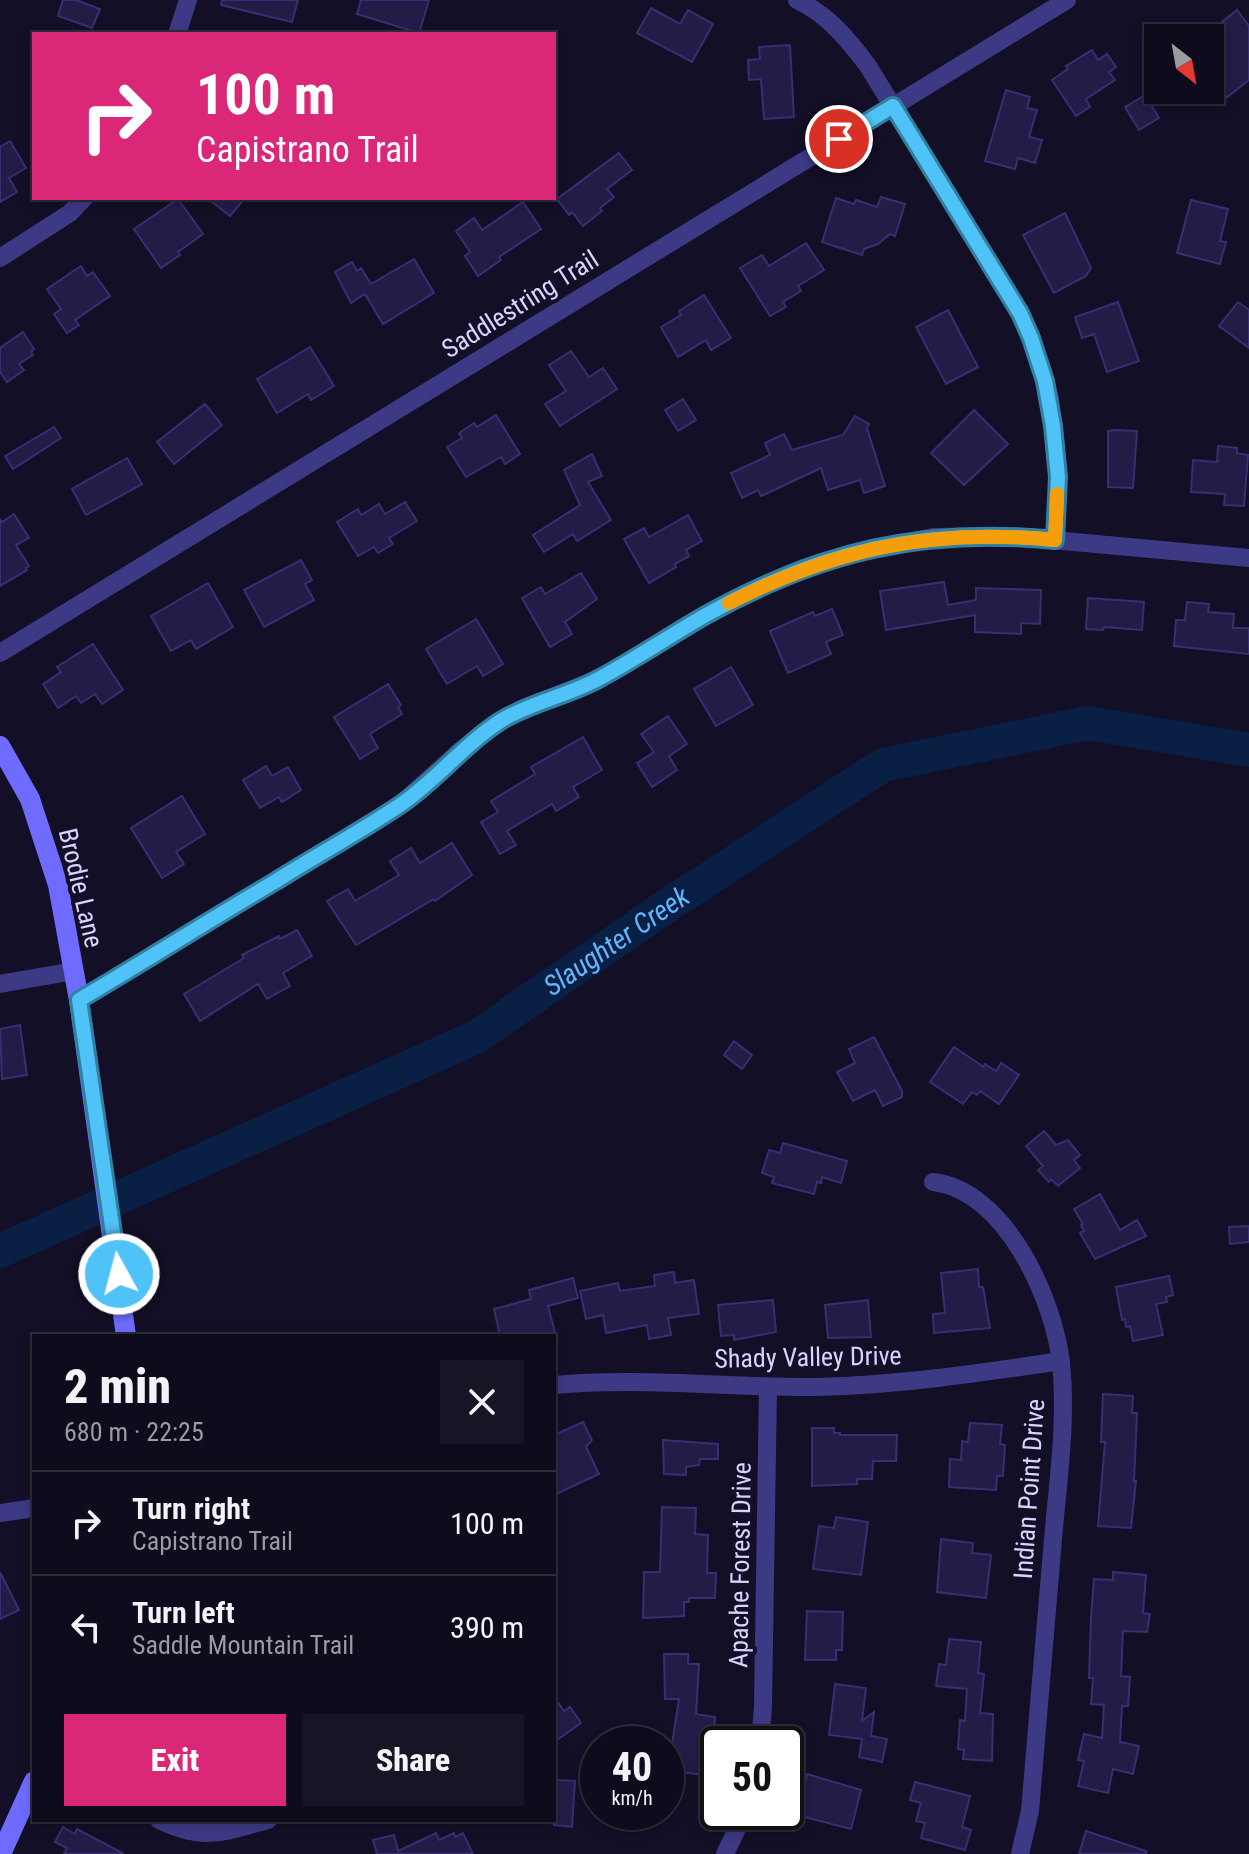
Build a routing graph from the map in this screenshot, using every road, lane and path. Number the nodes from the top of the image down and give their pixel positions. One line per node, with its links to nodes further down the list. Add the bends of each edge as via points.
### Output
1 (188, 0): 4 (street)
2 (797, 0): 5 (street, via 841,31)
3 (1067, 0): 5 (street, Saddlestring Trail)
4 (178, 32)
5 (893, 106): 8 (street, via 1031,338 1053,426 1058,477); 10 (street, Saddlestring Trail)
6 (82, 200): 7 (street)
7 (0, 258)
8 (1055, 540): 9 (street); 14 (street, via 933,537 846,555 759,588 599,679 503,720 401,804)
9 (1249, 558)
10 (0, 653)
11 (0, 746): 12 (main road, Brodie Lane, via 41,827)
12 (74, 971): 13 (street); 14 (main road, Brodie Lane)
13 (0, 984)
14 (79, 1000): 16 (main road, Brodie Lane)
15 (933, 1182): 17 (street, Indian Point Drive, via 965,1190 1009,1234 1042,1292)
16 (126, 1334)
17 (1061, 1361): 19 (street, Shady Valley Drive, via 896,1383); 29 (street, Indian Point Drive, via 1055,1511 1030,1811)
18 (556, 1385): 19 (street, Shady Valley Drive)
19 (768, 1387): 22 (street, Apache Forest Drive)
20 (32, 1508): 21 (street)
21 (0, 1513)
22 (761, 1726)
23 (32, 1785): 27 (main road)
24 (163, 1822): 25 (street, via 204,1834)
25 (259, 1822)
26 (736, 1830): 28 (street)
27 (1, 1854)
28 (725, 1854)
29 (1020, 1854)

